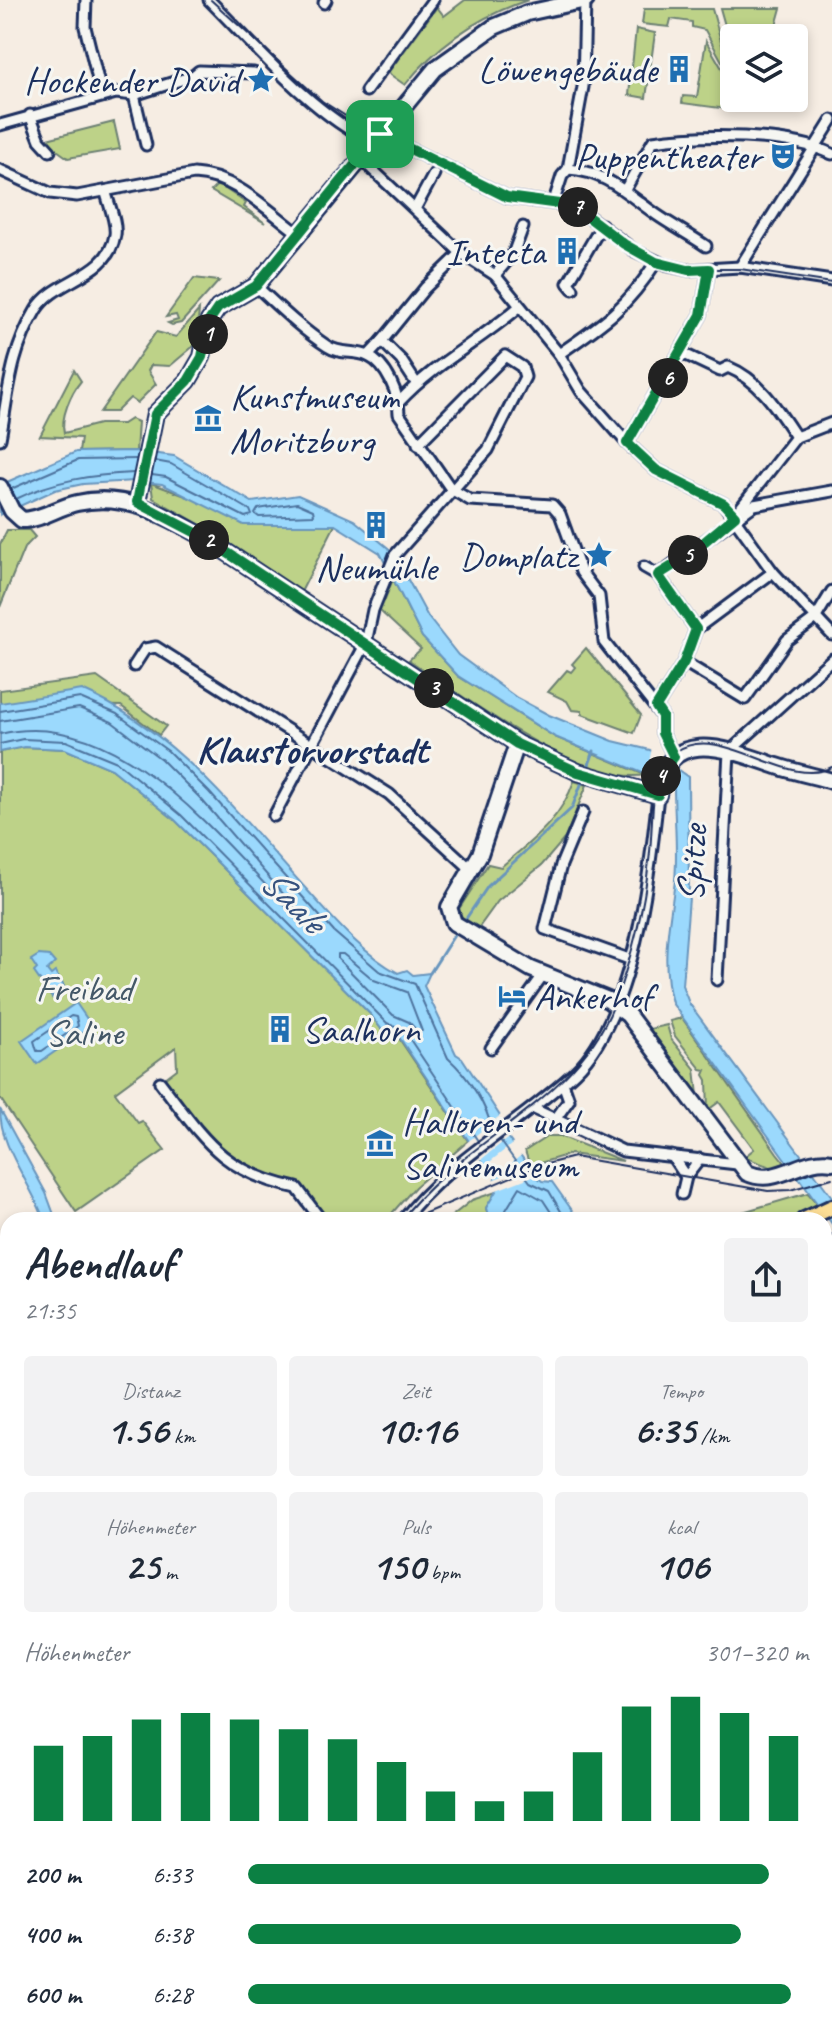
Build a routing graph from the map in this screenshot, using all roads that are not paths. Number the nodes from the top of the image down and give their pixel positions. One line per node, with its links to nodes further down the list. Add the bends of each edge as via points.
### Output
1 (86, 0): 8 (street, via 85,27)
2 (209, 0): 12 (street, via 293,85 356,134)
3 (433, 0): 6 (street)
4 (586, 0): 12 (street, via 527,13 484,33 435,69); 18 (street, via 583,87)
5 (254, 73): 7 (street, via 199,71)
6 (366, 91)
7 (134, 95): 8 (street); 13 (street)
8 (102, 96): 9 (street)
9 (30, 115): 11 (street); 15 (street)
10 (832, 120): 14 (street)
11 (0, 125)
12 (376, 138): 17 (street); 23 (street, via 507,197)
13 (146, 145)
14 (815, 145): 16 (street); 21 (street, via 724,136 653,141); 31 (street)
15 (50, 151)
16 (832, 154)
17 (360, 158): 24 (street); 27 (street)
18 (568, 169): 21 (street, via 581,169); 23 (street)
19 (0, 170): 22 (street, via 63,196)
20 (434, 174): 24 (street)
21 (626, 188): 28 (street)
22 (106, 193): 27 (street, via 210,175 227,180); 46 (street, via 113,240 95,269 38,307 12,358)
23 (554, 201): 25 (street, via 583,210)
24 (415, 209): 29 (street)
25 (602, 225): 30 (street); 36 (street, via 568,283)
26 (523, 227): 33 (street, via 513,254)
27 (298, 233): 35 (street)
28 (706, 246)
29 (461, 253): 33 (street); 38 (street)
30 (656, 262): 32 (street); 40 (street, via 617,313)
31 (740, 267): 32 (street); 34 (street)
32 (709, 269): 39 (street, via 701,315)
33 (495, 275): 37 (street)
34 (832, 281)
35 (256, 286): 41 (street, via 334,351); 52 (street, via 218,308 188,381 155,414)
36 (573, 289)
37 (519, 307): 40 (street); 42 (street)
38 (382, 341): 41 (street); 42 (street)
39 (682, 353): 45 (street, via 720,371 728,367 743,373); 47 (street)
40 (559, 354): 47 (street, via 581,391)
41 (368, 356): 43 (street, via 386,373)
42 (416, 383): 43 (street)
43 (399, 402): 48 (street, via 399,414)
44 (832, 423): 45 (street)
45 (796, 437): 53 (street)
46 (0, 439)
47 (627, 443): 53 (street, via 656,470 724,504)
48 (418, 444): 50 (street); 50 (street, via 505,356 522,367 525,377 495,439)
49 (0, 487): 52 (street, via 12,511 27,520 76,503)
50 (451, 489): 61 (street, via 395,555 368,624); 65 (street, via 470,500 552,505 581,572 602,604 604,642)
51 (832, 491): 53 (street, via 754,505)
52 (138, 497): 61 (street)
53 (735, 516): 55 (street); 56 (street)
54 (644, 567): 56 (street)
55 (773, 572): 58 (street); 59 (street)
56 (658, 575): 59 (street)
57 (832, 591): 58 (street)
58 (815, 619): 60 (street); 63 (street, via 787,640 745,699)
59 (696, 629): 63 (street)
60 (832, 635)
61 (366, 643): 66 (street); 67 (street)
62 (832, 659): 68 (street)
63 (684, 662): 65 (street)
64 (134, 666): 67 (street, via 145,649 156,647)
65 (656, 707): 69 (street)
66 (517, 744): 71 (street, via 578,772); 74 (street)
67 (311, 745): 73 (street); 74 (street, via 389,794)
68 (730, 750): 69 (street, via 696,747); 70 (street); 77 (street, Spitze)
69 (671, 759): 71 (street)
70 (831, 779)
71 (658, 790): 75 (street, via 648,883)
72 (583, 812): 75 (street, via 561,865 545,929)
73 (274, 816)
74 (473, 871): 76 (street, via 449,907 460,926)
75 (629, 959): 78 (street)
76 (543, 975): 78 (street); 79 (street)
77 (717, 980)
78 (616, 1006): 81 (street, via 588,1057); 87 (street, via 638,1026)
79 (491, 1048)
80 (160, 1082): 90 (street, via 221,1158 297,1188)
81 (563, 1083): 82 (street); 83 (street, via 569,1100)
82 (532, 1108): 83 (street); 91 (street, via 470,1157)
83 (554, 1121): 84 (street, via 623,1151)
84 (672, 1156): 85 (street); 88 (street)
85 (700, 1159): 87 (street); 88 (street)
86 (832, 1162): 87 (street, via 756,1177)
87 (737, 1164)
88 (686, 1177): 89 (street)
89 (682, 1194)
90 (315, 1212)
91 (415, 1212)

